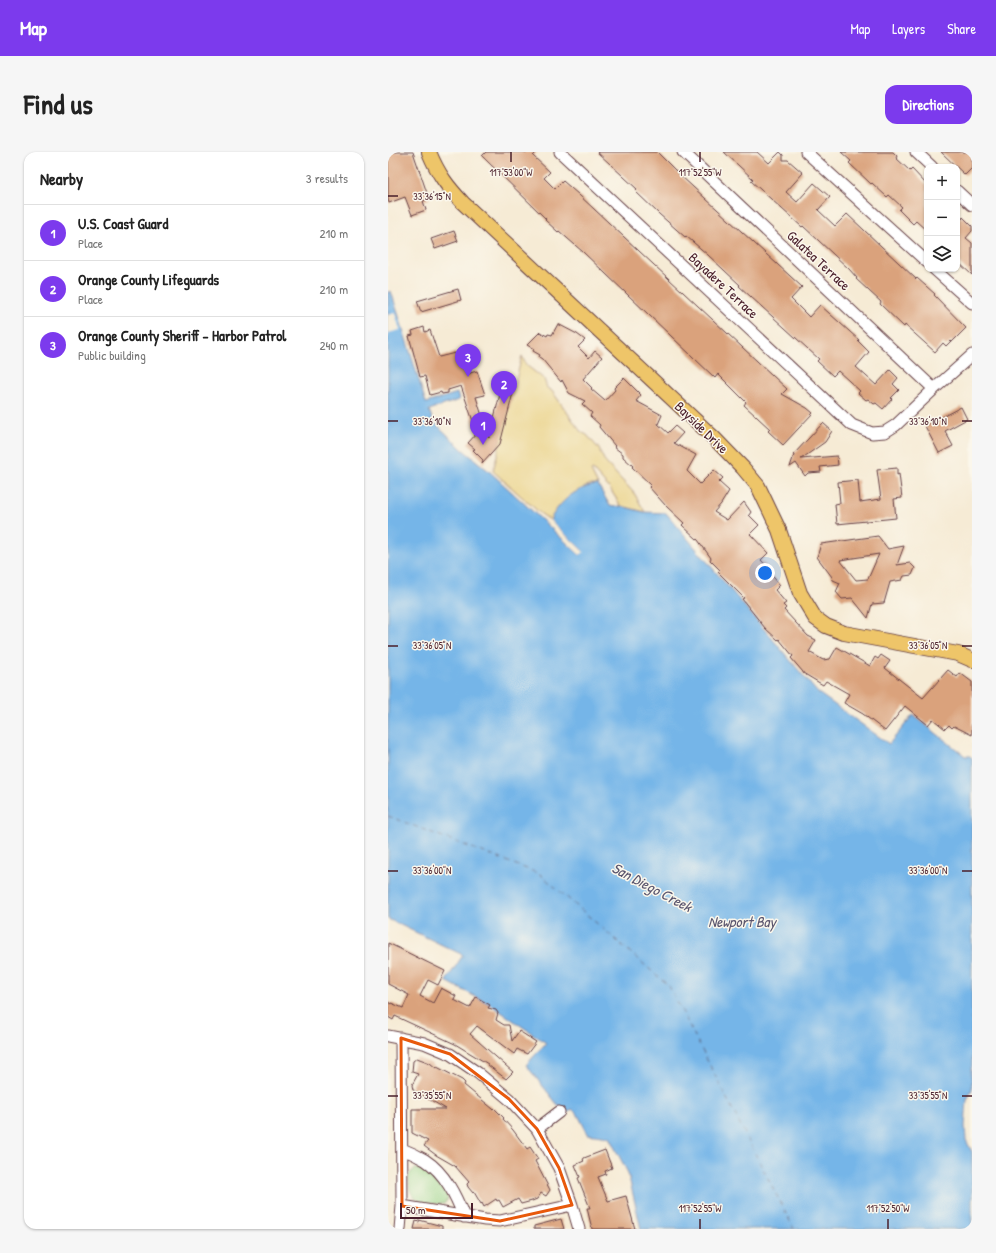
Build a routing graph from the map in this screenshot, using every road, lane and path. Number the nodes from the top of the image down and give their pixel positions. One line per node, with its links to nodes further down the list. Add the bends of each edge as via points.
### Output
1 (429, 152): 14 (main road, Bayside Drive, via 450,190 713,437 758,486 772,512 800,593 815,618 844,634 958,654)
2 (560, 152): 13 (street, Bayadere Terrace, via 852,425 872,432 885,432)
3 (683, 152): 13 (street, Galatea Terrace)
4 (806, 152): 9 (street)
5 (916, 152): 6 (street)
6 (929, 164)
7 (960, 194): 8 (street)
8 (972, 205)
9 (924, 259)
10 (937, 272): 11 (street)
11 (972, 303)
12 (972, 355): 13 (street)
13 (934, 389)
14 (972, 660)
15 (388, 1036): 16 (street)
16 (401, 1038): 18 (street, via 424,1043 450,1054 509,1098); 19 (street)
17 (560, 1112): 18 (street)
18 (537, 1129): 20 (street, via 559,1168)
19 (402, 1149): 21 (street); 22 (street, via 426,1161 444,1179 457,1198)
20 (572, 1205): 22 (street, via 500,1221); 24 (street)
21 (402, 1206): 22 (street); 23 (street)
22 (464, 1217)
23 (400, 1229)
24 (579, 1229)

